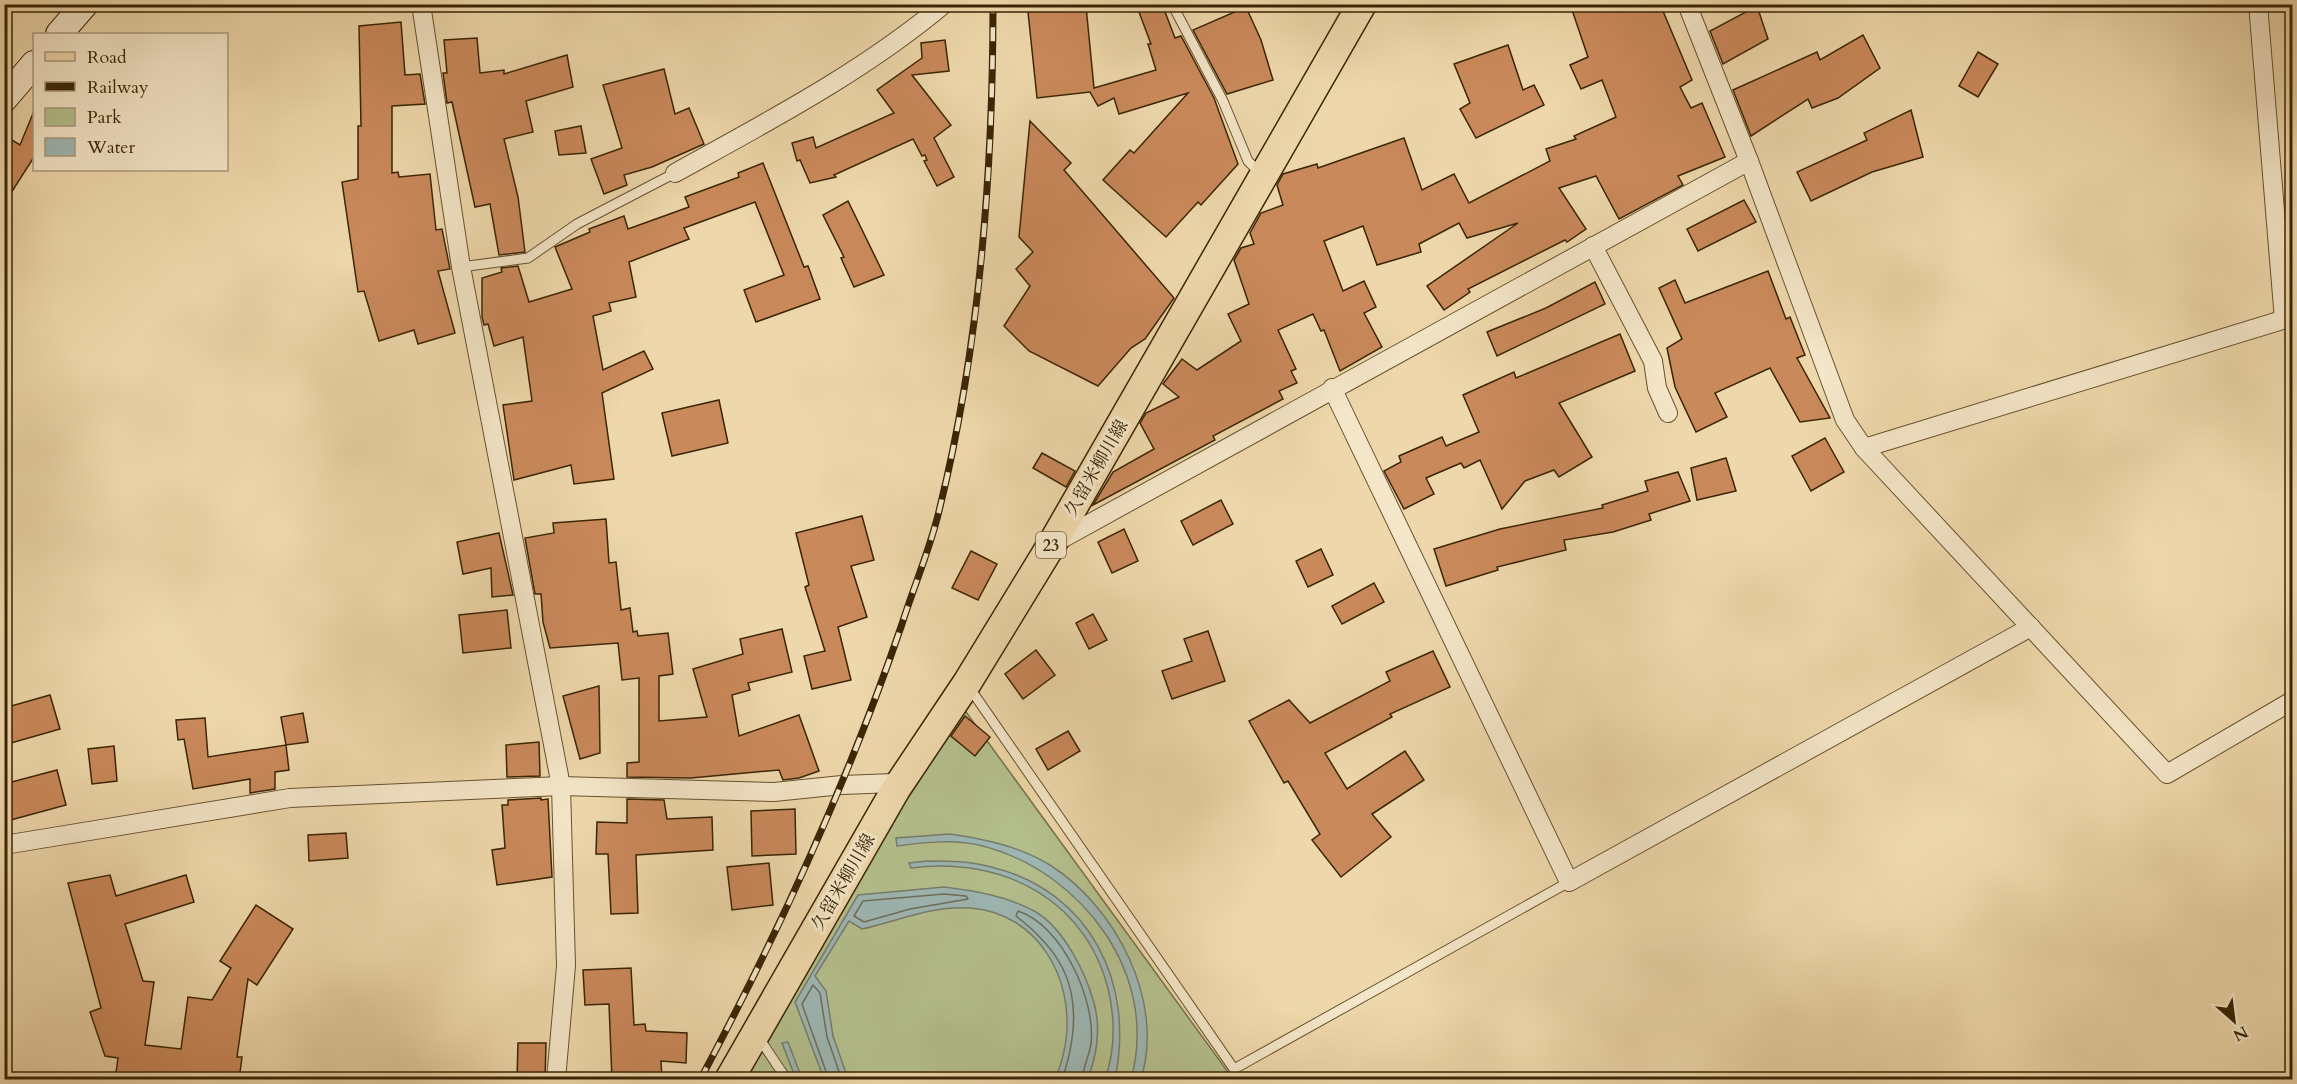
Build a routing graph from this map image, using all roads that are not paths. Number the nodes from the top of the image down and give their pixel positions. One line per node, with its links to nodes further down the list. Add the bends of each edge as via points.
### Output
1 (85, 4): 8 (main road)
2 (421, 4): 15 (street)
3 (944, 4): 12 (street, via 812,96)
4 (1172, 4): 13 (lane, via 1223,101 1248,161)
5 (1362, 4): 13 (main road, 久留米柳川線 / 23)
6 (1687, 4): 11 (street)
7 (2258, 4): 16 (street)
8 (60, 33)
9 (33, 65): 10 (main road)
10 (4, 99)
11 (1749, 161): 14 (street); 19 (street, via 1845,420)
12 (675, 173): 15 (lane, via 577,224 528,258)
13 (1264, 177): 20 (main road, 久留米柳川線 / 23)
14 (1593, 246): 17 (street); 18 (street, via 1653,361 1656,388)
15 (461, 267): 24 (street)
16 (2290, 318): 19 (street)
17 (1332, 388): 20 (street); 27 (street)
18 (1668, 413)
19 (1864, 448): 21 (street)
20 (1052, 544): 22 (main road, 久留米柳川線 / 23)
21 (2031, 627): 23 (street, via 2167,774); 27 (street)
22 (967, 683): 25 (main road, 久留米柳川線 / 23); 27 (lane, via 1234,1069)
23 (2292, 701)
24 (561, 786): 25 (street, via 774,792 894,783); 26 (street, via 290,798); 29 (street, via 566,966)
25 (896, 789): 28 (main road, 久留米柳川線 / 23)
26 (4, 844)
27 (1569, 882)
28 (756, 1033): 30 (main road, 久留米柳川線 / 23); 31 (lane)
29 (556, 1080)
30 (729, 1080)
31 (787, 1080)

